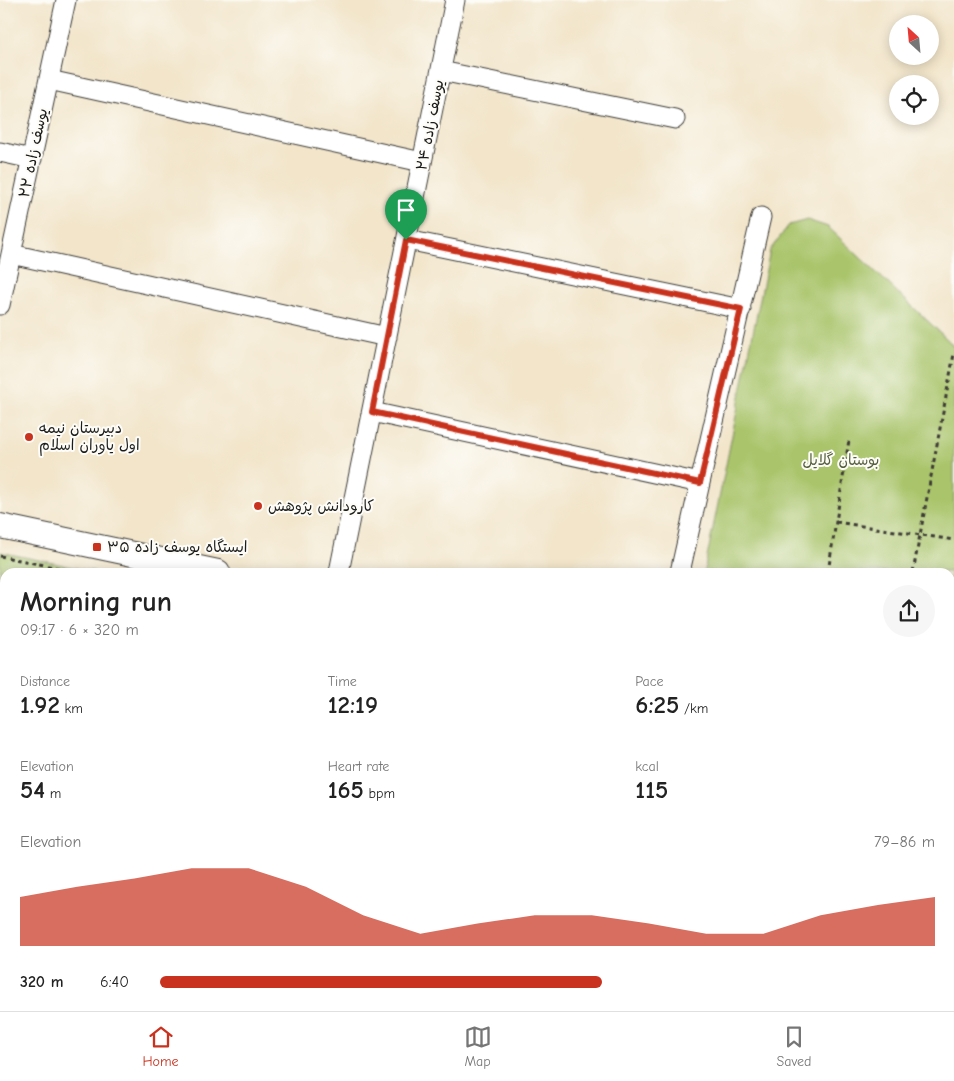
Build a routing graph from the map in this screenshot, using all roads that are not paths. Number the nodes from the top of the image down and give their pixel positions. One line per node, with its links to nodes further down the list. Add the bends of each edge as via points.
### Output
1 (66, 0): 4 (street, یوسف زاده ۲۲)
2 (455, 0): 3 (street, یوسف زاده ۲۴)
3 (440, 71): 5 (street); 8 (street, یوسف زاده ۲۴)
4 (49, 80): 7 (street, یوسف زاده ۲۲); 8 (street)
5 (675, 119)
6 (0, 152): 7 (street)
7 (32, 159): 11 (street, یوسف زاده ۲۲)
8 (422, 162): 10 (street, یوسف زاده ۲۴)
9 (761, 217): 13 (street)
10 (406, 240): 13 (street); 14 (street, یوسف زاده ۲۴)
11 (11, 254): 12 (street, یوسف زاده ۲۲); 14 (street)
12 (0, 305)
13 (741, 309): 16 (street)
14 (387, 337): 15 (street, یوسف زاده ۲۴)
15 (372, 412): 16 (street); 19 (street, یوسف زاده ۲۴)
16 (700, 483): 20 (street)
17 (0, 526): 18 (street)
18 (199, 568)
19 (340, 568)
20 (681, 568)

